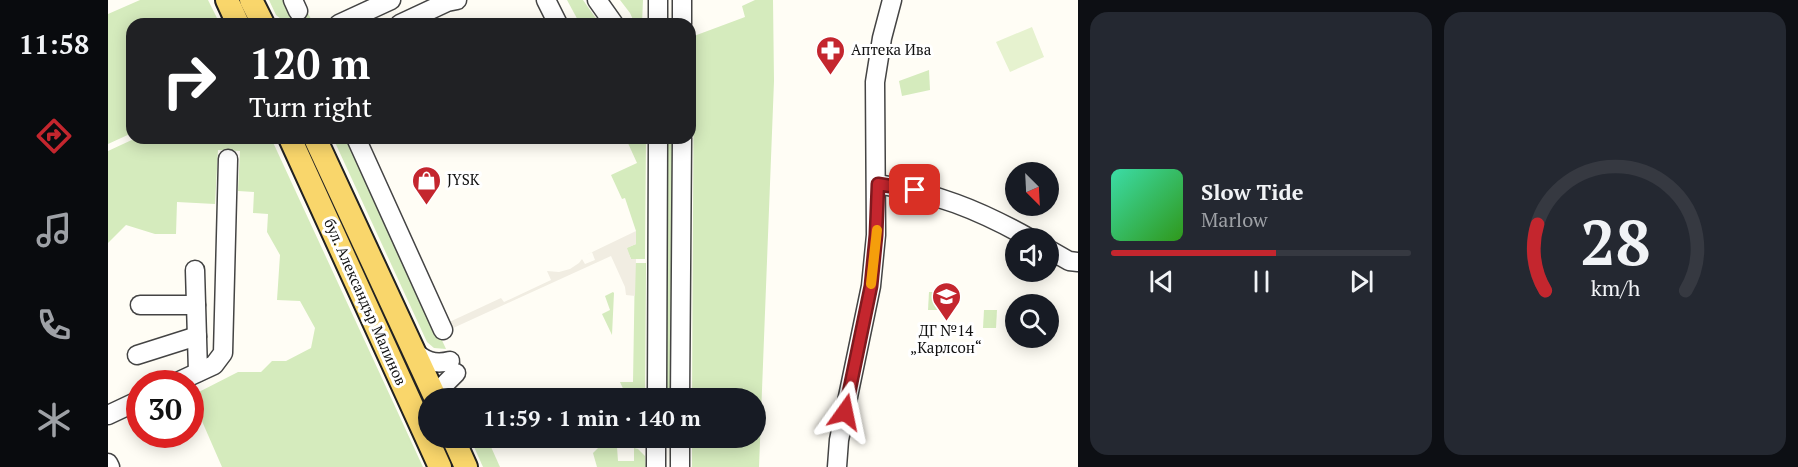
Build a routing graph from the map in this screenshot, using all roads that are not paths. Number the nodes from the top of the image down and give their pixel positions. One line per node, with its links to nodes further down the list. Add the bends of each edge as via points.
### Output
1 (227, 0): 10 (main road)
2 (251, 0): 11 (main road)
3 (391, 0): 12 (street)
4 (457, 0): 13 (street)
5 (546, 0): 14 (street)
6 (597, 0): 15 (street)
7 (658, 0): 16 (street)
8 (682, 0): 17 (street)
9 (892, 0): 24 (street, via 875,82)
10 (235, 18)
11 (260, 18)
12 (352, 18)
13 (413, 18)
14 (555, 18)
15 (610, 18)
16 (658, 18)
17 (682, 18)
18 (293, 144): 46 (main road, бул. Александър Малинов)
19 (318, 144): 33 (main road, бул. Александър Малинов)
20 (359, 144): 31 (street)
21 (658, 144): 39 (street)
22 (682, 144): 40 (street)
23 (228, 159): 36 (street, via 223,353 214,365)
24 (878, 184): 25 (street, via 961,204); 50 (street, via 871,286 839,440)
25 (1009, 228)
26 (1059, 255): 27 (street)
27 (1078, 262)
28 (195, 270): 30 (street)
29 (140, 305): 30 (street)
30 (196, 305): 32 (street)
31 (443, 330)
32 (197, 336): 34 (street); 35 (street)
33 (412, 349): 37 (main road, бул. Александър Малинов); 38 (street, via 433,363 453,367)
34 (136, 354)
35 (198, 370)
36 (203, 370)
37 (432, 388)
38 (442, 388)
39 (657, 388)
40 (680, 388)
41 (126, 407): 42 (street)
42 (108, 415)
43 (457, 448): 47 (main road)
44 (656, 448): 48 (street)
45 (680, 448): 49 (street)
46 (440, 467)
47 (466, 467)
48 (656, 467)
49 (680, 467)
50 (837, 467)

